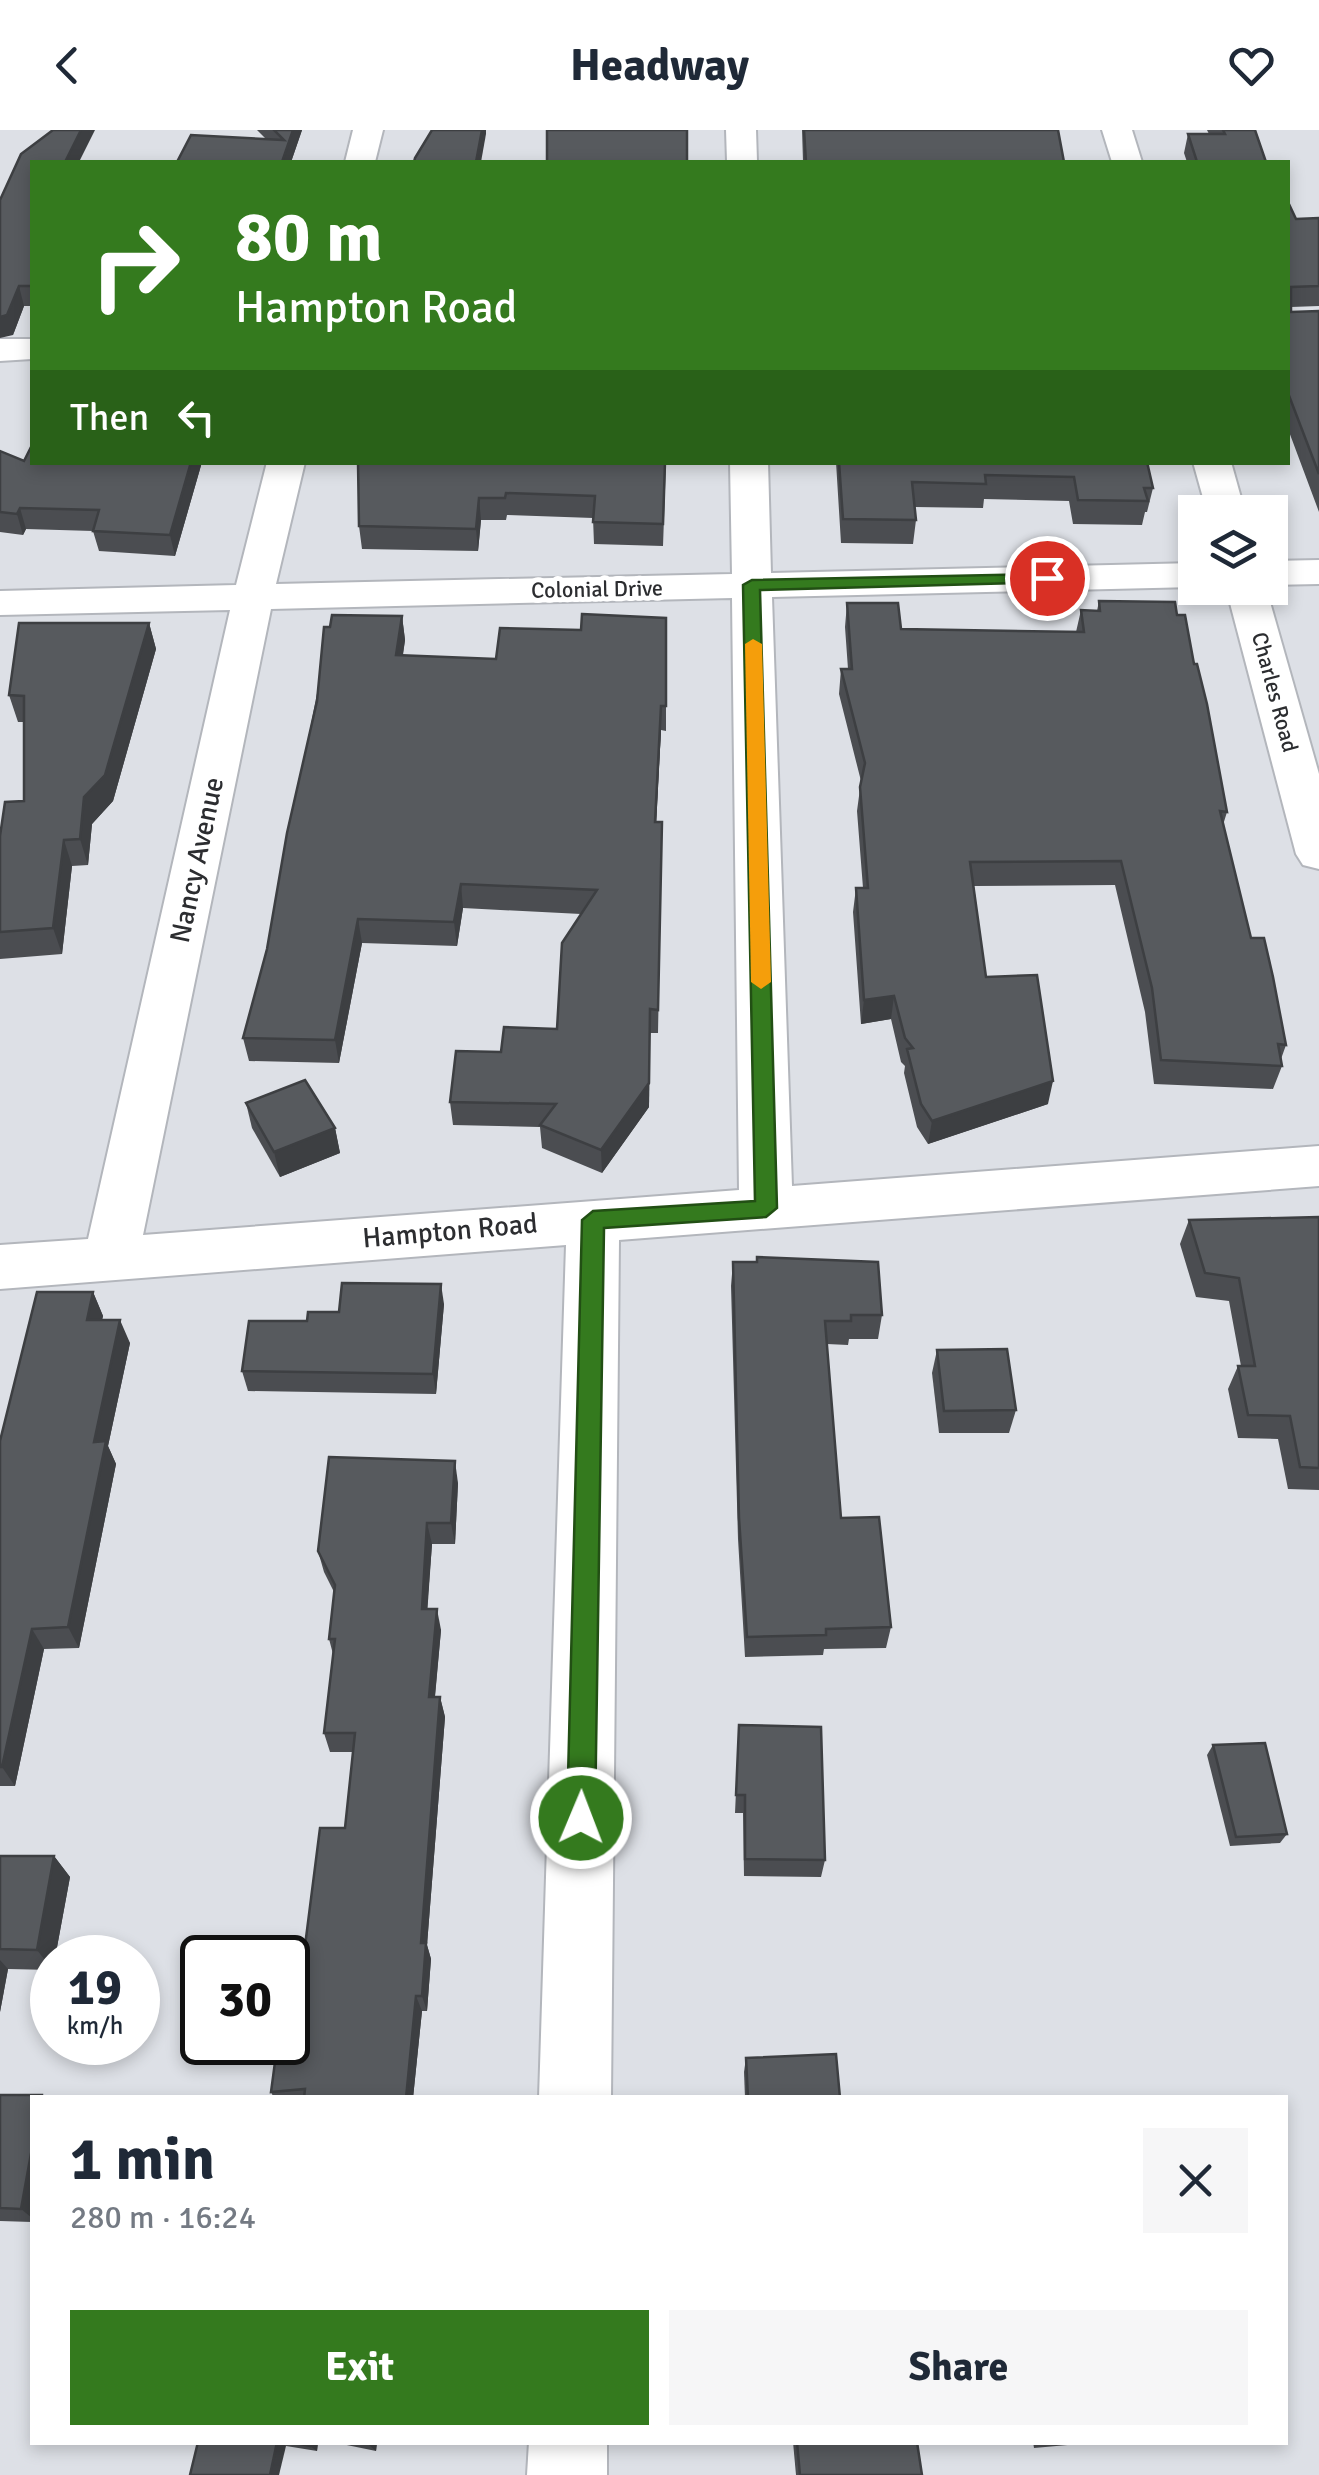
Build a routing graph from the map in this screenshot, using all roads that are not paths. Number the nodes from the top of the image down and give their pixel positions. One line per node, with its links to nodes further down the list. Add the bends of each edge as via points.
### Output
1 (368, 130): 4 (street)
2 (742, 130): 5 (street)
3 (1117, 130): 6 (street)
4 (360, 160)
5 (742, 160)
6 (1126, 160)
7 (30, 349): 8 (street)
8 (0, 350)
9 (285, 465): 17 (street, Nancy Avenue)
10 (749, 465): 16 (street)
11 (1213, 465): 12 (street)
12 (1221, 495)
13 (1319, 572): 14 (street)
14 (1288, 573)
15 (1178, 575): 16 (street, Colonial Drive)
16 (752, 585): 17 (street, Colonial Drive); 22 (street)
17 (253, 597): 18 (street, Colonial Drive); 24 (street, Nancy Avenue)
18 (0, 603)
19 (1251, 605): 20 (street, Charles Road)
20 (1319, 854)
21 (1319, 1166): 22 (street, Hampton Road)
22 (766, 1208): 23 (street, Hampton Road)
23 (593, 1220): 24 (street, Hampton Road); 26 (street)
24 (110, 1258): 25 (street, Hampton Road)
25 (0, 1267)
26 (575, 2095)
27 (568, 2445): 28 (street)
28 (567, 2475)

